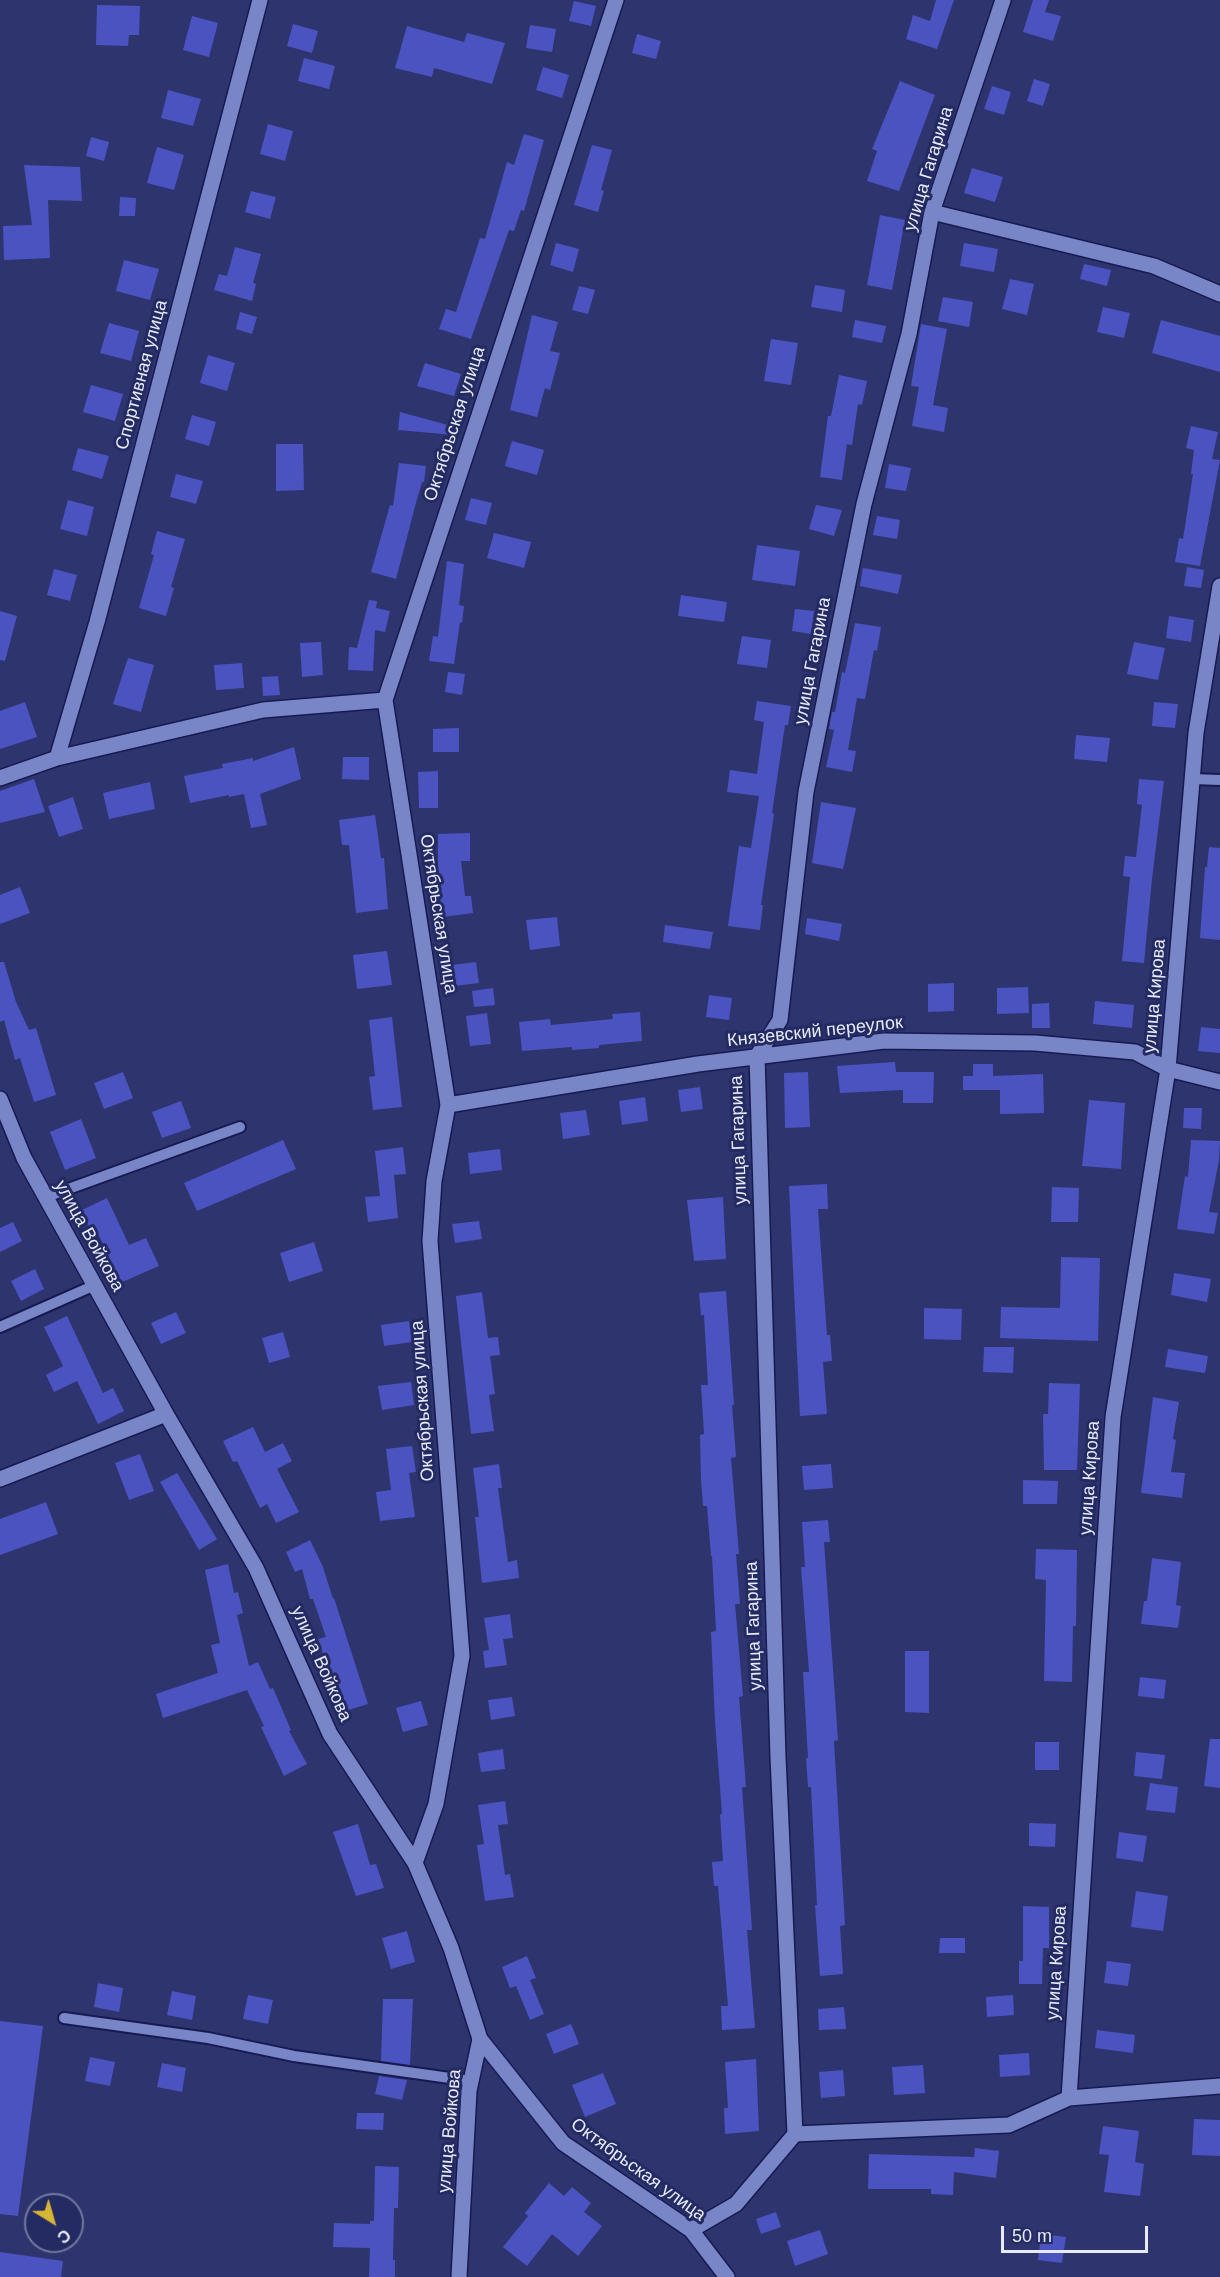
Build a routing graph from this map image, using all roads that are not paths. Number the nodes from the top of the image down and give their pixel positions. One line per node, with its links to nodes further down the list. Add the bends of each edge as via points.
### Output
1 (260, 0): 8 (street, Спортивная улица, via 97,622)
2 (616, 0): 7 (street, Октябрьская улица)
3 (1004, 0): 4 (street, улица Гагарина)
4 (933, 212): 5 (street, via 1154,266); 12 (street, улица Гагарина, via 909,334 864,504 806,792 780,1020)
5 (1220, 294)
6 (1220, 586): 10 (street, улица Кирова)
7 (385, 700): 8 (street, via 263,710); 16 (street, Октябрьская улица)
8 (57, 758): 9 (street)
9 (0, 778)
10 (1192, 779): 11 (lane); 13 (street, улица Кирова)
11 (1220, 780)
12 (757, 1056): 13 (street, Князевский переулок, via 884,1041 1035,1043 1135,1052); 16 (street, Князевский переулок); 29 (street, улица Гагарина, via 778,1757)
13 (1168, 1069): 14 (street, Князевский переулок); 28 (street, улица Кирова, via 1113,1417)
14 (1220, 1082)
15 (0, 1099): 18 (street, улица Войкова, via 24,1158)
16 (448, 1105): 23 (street, Октябрьская улица, via 434,1181 430,1241 462,1656 436,1804)
17 (240, 1127): 18 (lane)
18 (46, 1197): 19 (street, улица Войкова)
19 (94, 1285): 20 (lane); 21 (street, улица Войкова)
20 (0, 1327)
21 (166, 1414): 22 (street); 23 (street, улица Войкова, via 256,1568 330,1734)
22 (0, 1479)
23 (415, 1863): 25 (street, улица Войкова, via 451,1948)
24 (64, 2018): 26 (lane)
25 (480, 2039): 26 (street, улица Войкова); 30 (street, Октябрьская улица, via 563,2143)
26 (471, 2081): 31 (street, улица Войкова)
27 (1220, 2086): 28 (street)
28 (1069, 2098): 29 (street, via 1010,2125)
29 (795, 2134): 30 (street, via 736,2204)
30 (692, 2230): 32 (street, Октябрьская улица)
31 (459, 2277)
32 (727, 2277)

